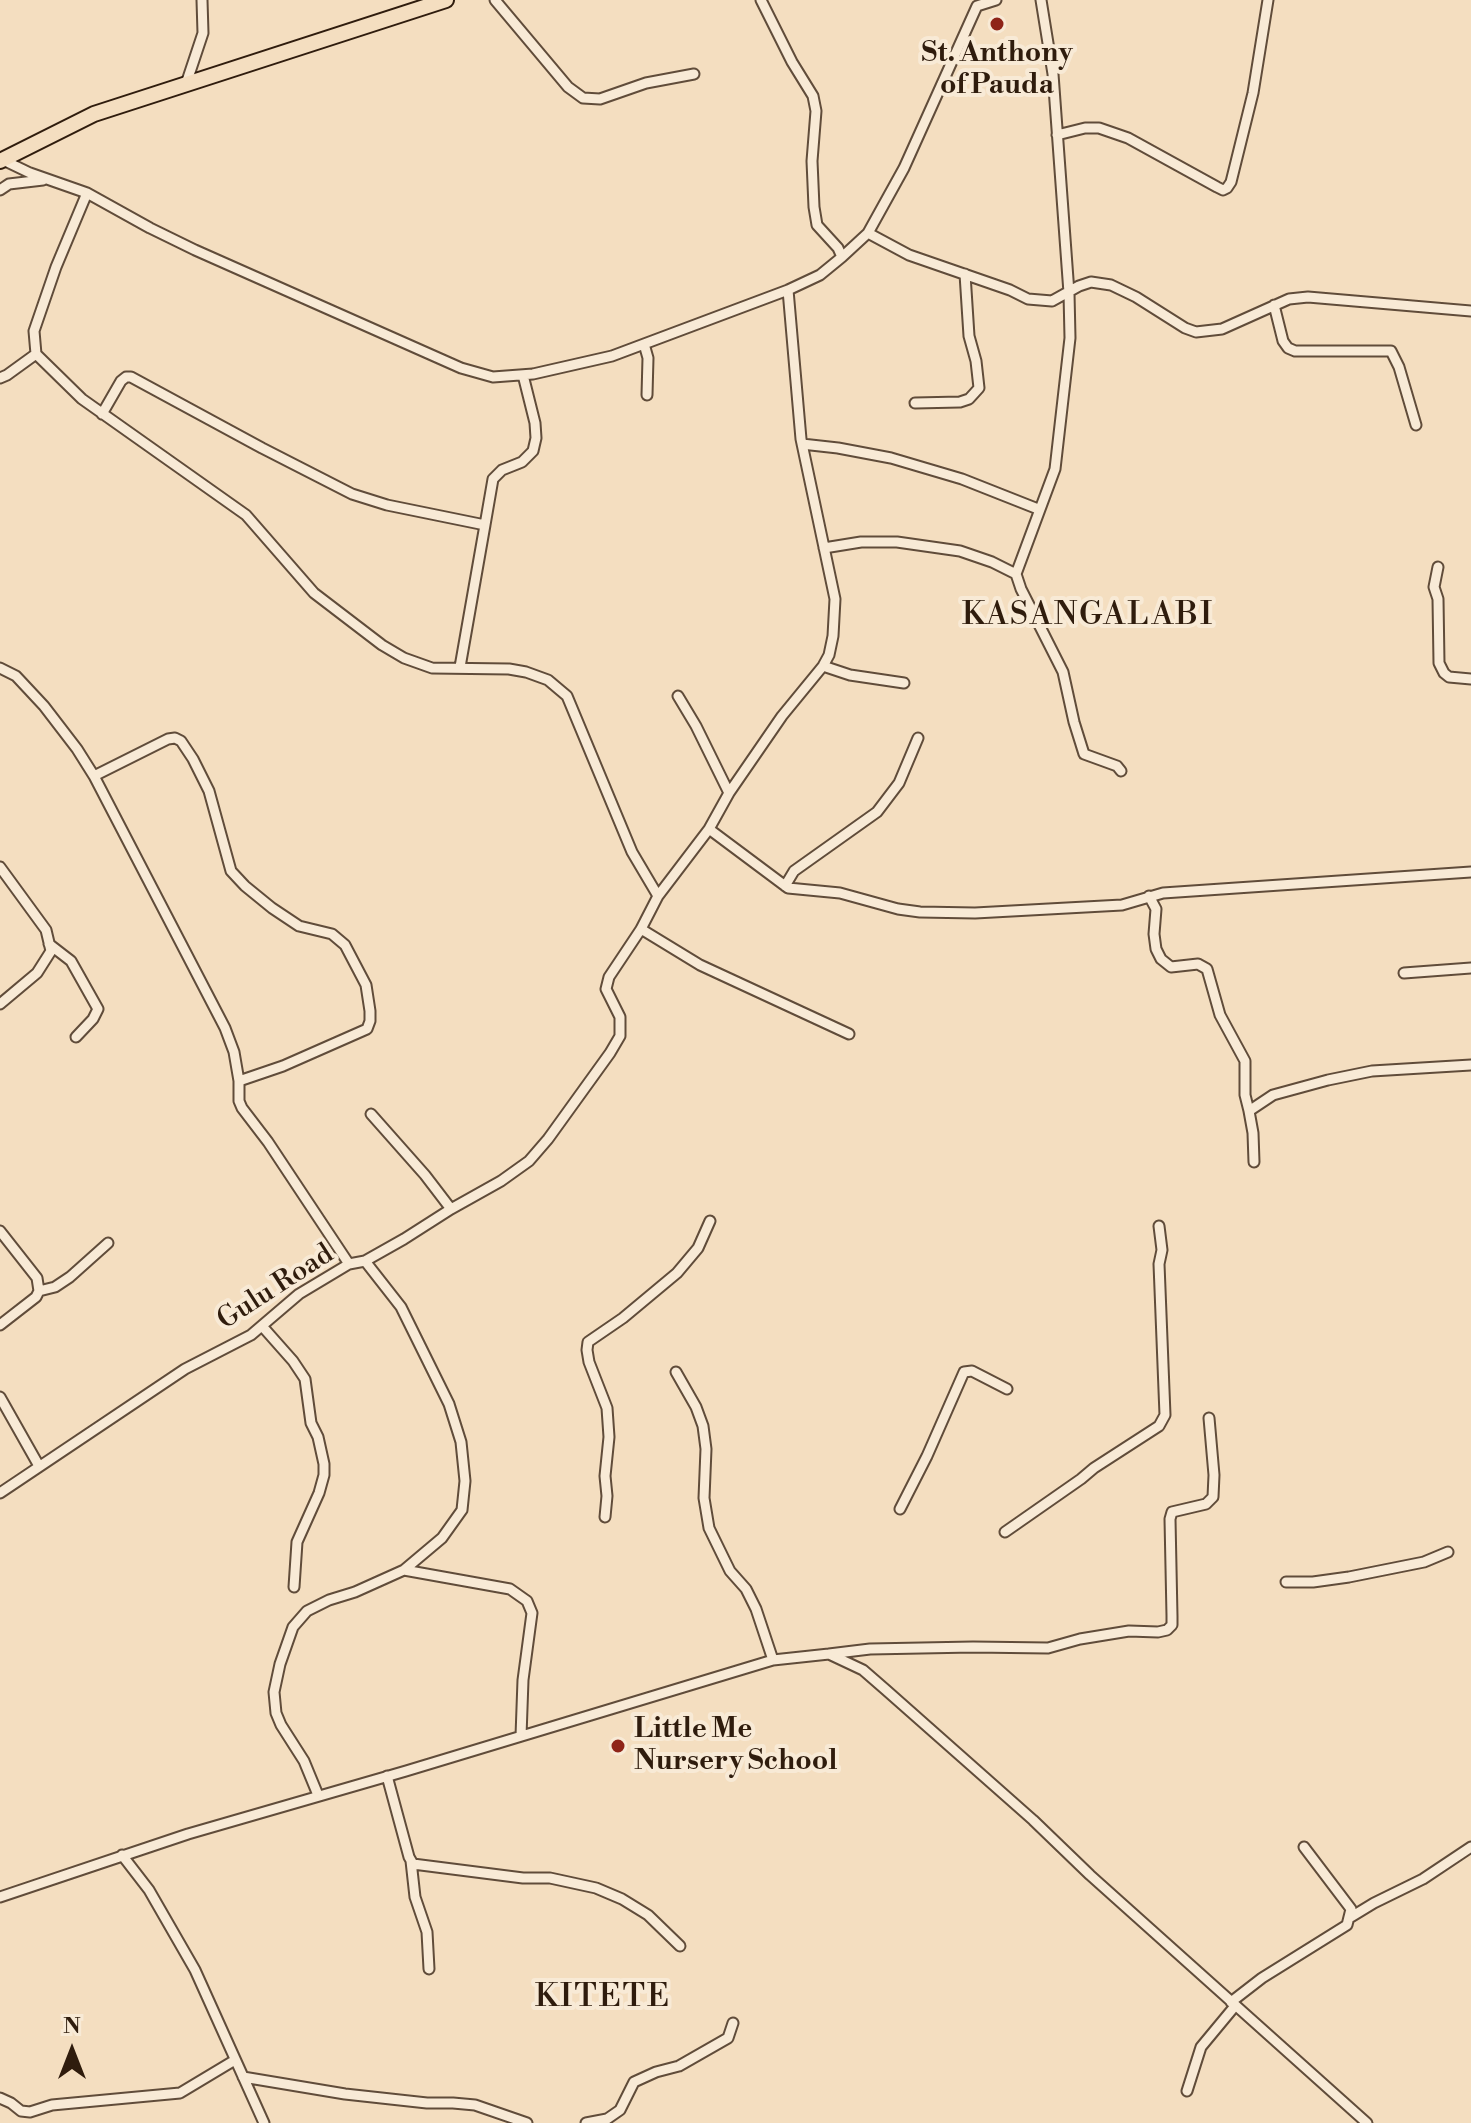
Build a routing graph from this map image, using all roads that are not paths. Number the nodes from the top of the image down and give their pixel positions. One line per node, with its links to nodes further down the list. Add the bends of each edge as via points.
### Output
1 (202, 0): 10 (street, via 203,33)
2 (446, 0): 10 (main road)
3 (495, 0): 9 (street, via 583,98 600,99)
4 (761, 0): 17 (street, via 813,96 817,225)
5 (996, 0): 8 (street)
6 (1041, 0): 11 (street)
7 (1268, 0): 11 (street, via 1253,93 1227,188 1099,128)
8 (975, 3): 16 (street, via 904,168)
9 (694, 74)
10 (186, 84): 12 (main road, via 94,114)
11 (1057, 135): 20 (street)
12 (1, 160): 13 (street)
13 (46, 179): 14 (street); 15 (street)
14 (0, 190)
15 (87, 193): 24 (street, via 34,331); 25 (street, via 195,250 461,368 493,377)
16 (868, 233): 17 (street); 18 (street, via 909,255)
17 (842, 257): 19 (street)
18 (965, 274): 20 (street, via 1028,299 1052,301); 28 (street, via 979,388 960,402)
19 (788, 290): 23 (street); 31 (street)
20 (1069, 293): 21 (street, via 1091,282 1111,285 1196,332 1222,329); 32 (street, via 1070,338 1055,469)
21 (1274, 305): 22 (street, via 1308,297); 30 (street, via 1283,341 1295,351 1391,351)
22 (1471, 311)
23 (644, 344): 25 (street); 27 (street)
24 (36, 354): 26 (street); 29 (street)
25 (523, 375): 33 (street, via 535,423 533,451 493,479)
26 (0, 378)
27 (647, 395)
28 (915, 403)
29 (102, 414): 33 (street, via 121,381 131,377 352,494); 38 (street, via 246,515 314,593 382,645 432,668)
30 (1416, 425)
31 (802, 444): 32 (street, via 891,458); 34 (street)
32 (1038, 509): 36 (street)
33 (485, 525): 38 (street)
34 (824, 548): 36 (street, via 861,542 913,544 960,551); 37 (street, via 835,617)
35 (1438, 567): 40 (street, via 1434,587 1439,663 1449,677)
36 (1016, 574): 44 (street, via 1063,672 1084,754)
37 (823, 666): 41 (street); 46 (street)
38 (460, 667): 51 (street, via 526,672 548,680 567,696 632,852)
39 (2, 671): 45 (street, via 16,676 44,706)
40 (1471, 679)
41 (904, 683)
42 (678, 696): 46 (street)
43 (918, 738): 50 (street, via 899,783 877,812 794,871)
44 (1121, 771)
45 (94, 776): 61 (street, via 225,1028); 61 (street, via 168,739 181,741 209,791 231,871 299,926 332,934 345,945 366,985 367,1029)
46 (729, 793): 47 (street)
47 (709, 829): 50 (street); 51 (street)
48 (0, 867): 54 (street, via 46,930)
49 (1471, 872): 52 (street)
50 (785, 886): 52 (street, via 934,912 1122,905)
51 (658, 896): 53 (street)
52 (1149, 896): 62 (street, via 1156,909 1154,934 1161,959 1171,967 1198,964 1207,969 1220,1015 1245,1061)
53 (641, 929): 58 (street, via 700,965); 65 (street, Gulu Road, via 606,989 620,1017 620,1036 573,1106 529,1161)
54 (49, 944): 57 (street, via 51,951 37,973); 59 (street, via 71,961 98,1009)
55 (1471, 968): 56 (street)
56 (1404, 973)
57 (0, 1004)
58 (849, 1034)
59 (76, 1037)
60 (1471, 1065): 62 (street, via 1372,1071 1328,1080 1273,1095)
61 (239, 1081): 71 (street, via 242,1108)
62 (1249, 1111): 64 (street)
63 (371, 1114): 65 (street)
64 (1254, 1162)
65 (451, 1209): 70 (street, Gulu Road)
66 (710, 1221): 82 (street, via 698,1248 677,1273 588,1342 589,1362 607,1408)
67 (1159, 1226): 83 (street, via 1165,1415 1159,1426)
68 (0, 1231): 72 (street, via 37,1278)
69 (108, 1243): 72 (street, via 70,1277)
70 (365, 1261): 71 (street, Gulu Road); 85 (street, via 420,1341 461,1442 462,1510 442,1538)
71 (349, 1264): 74 (street, Gulu Road, via 299,1294)
72 (39, 1291): 73 (street)
73 (0, 1325)
74 (262, 1326): 79 (street, Gulu Road, via 185,1369); 87 (street, via 305,1379 324,1464 319,1493 297,1542)
75 (676, 1372): 89 (street, via 703,1426 709,1528 756,1609)
76 (1007, 1389): 81 (street, via 964,1372)
77 (0, 1397): 79 (street)
78 (1209, 1418): 88 (street, via 1215,1488 1206,1504 1172,1512 1172,1625 1167,1630 1129,1631 1048,1648)
79 (39, 1466): 80 (street, Gulu Road)
80 (0, 1493)
81 (900, 1509)
82 (605, 1517)
83 (1005, 1532)
84 (1448, 1552): 86 (street, via 1349,1577)
85 (404, 1570): 90 (street, via 510,1589 527,1601 532,1613); 92 (street, via 307,1611 293,1627 274,1692 276,1713)
86 (1286, 1582)
87 (294, 1587)
88 (829, 1654): 89 (street); 101 (street, via 863,1670)
89 (773, 1660): 90 (street)
90 (521, 1736): 91 (street)
91 (387, 1776): 92 (street); 96 (street)
92 (318, 1795): 95 (street)
93 (1304, 1847): 98 (street, via 1344,1898)
94 (1471, 1847): 98 (street)
95 (122, 1855): 97 (street); 103 (street, via 149,1890 195,1970)
96 (411, 1861): 99 (street, via 596,1888 648,1915); 100 (street, via 415,1897 427,1932)
97 (0, 1897)
98 (1351, 1917): 101 (street, via 1347,1925 1262,1978)
99 (680, 1946)
100 (429, 1969)
101 (1233, 2004): 105 (street, via 1201,2047); 110 (street)
102 (733, 2023): 109 (street, via 728,2038 679,2066 634,2082 620,2110)
103 (235, 2060): 104 (street); 106 (street, via 180,2093 162,2097 52,2105 30,2112)
104 (243, 2077): 107 (street); 108 (street, via 345,2094 475,2105)
105 (1187, 2091)
106 (0, 2098)
107 (264, 2123)
108 (527, 2123)
109 (586, 2123)
110 (1367, 2123)

